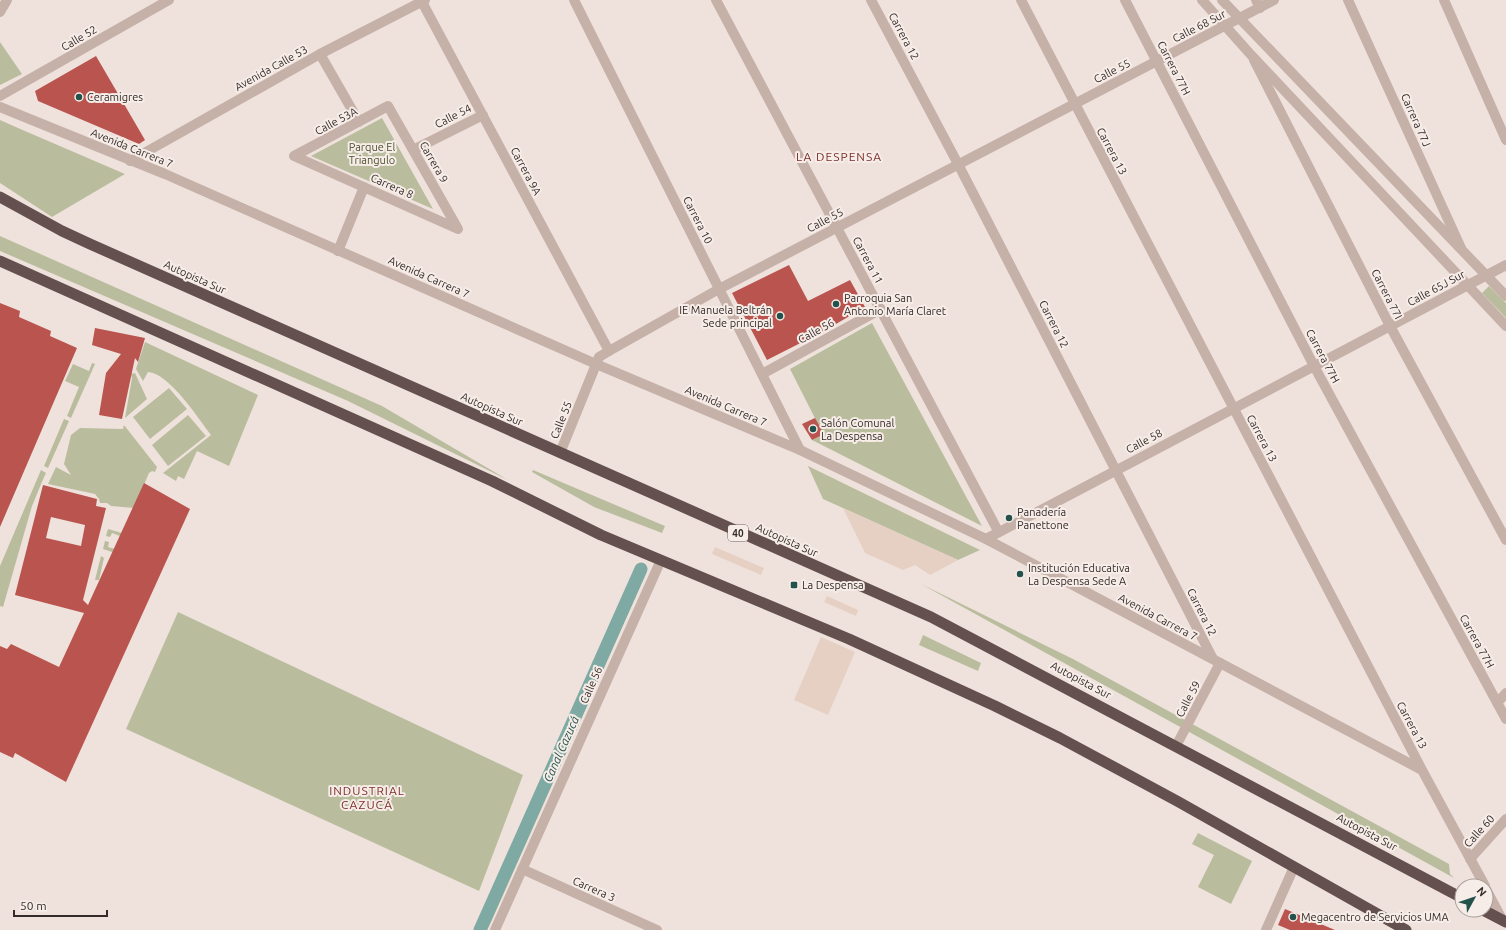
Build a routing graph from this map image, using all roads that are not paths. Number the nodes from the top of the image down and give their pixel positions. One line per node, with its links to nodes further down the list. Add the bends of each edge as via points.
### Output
1 (7, 0): 15 (street)
2 (169, 0): 21 (street, Calle 52)
3 (574, 0): 42 (street, Carrera 10)
4 (716, 0): 34 (street, Carrera 11)
5 (871, 0): 31 (street, Carrera 12)
6 (1021, 0): 22 (street, Carrera 13)
7 (1125, 0): 20 (street, Carrera 77H)
8 (1202, 0): 17 (street, Carrera 77I)
9 (1222, 0): 16 (street)
10 (1274, 0): 14 (street, Calle 68 Sur)
11 (1348, 0): 37 (street, Carrera 77J)
12 (1444, 0): 27 (street)
13 (423, 1): 18 (street, Avenida Calle 53); 25 (street, Carrera 9A)
14 (1258, 4): 16 (street, Calle 68 Sur)
15 (0, 12)
16 (1241, 17): 17 (street, Calle 68 Sur); 37 (street)
17 (1224, 26): 19 (street, Carrera 77I); 20 (street, Calle 68 Sur)
18 (320, 54): 26 (street); 30 (street, Avenida Calle 53)
19 (1252, 56): 41 (street, Carrera 77I); 45 (street, Carrera 77I)
20 (1156, 61): 22 (street, Calle 55); 49 (street, Carrera 77H)
21 (0, 96)
22 (1074, 104): 31 (street, Calle 55); 51 (street, Carrera 13)
23 (388, 106): 26 (street, Calle 53A); 28 (street, Carrera 9)
24 (0, 107): 30 (street, Avenida Carrera 7)
25 (483, 115): 28 (street, Calle 54); 47 (street, Carrera 9A)
26 (359, 122): 29 (street, Calle 53A)
27 (1506, 140)
28 (413, 150): 35 (street, Carrera 9)
29 (294, 156): 32 (street, Carrera 8)
30 (130, 161): 36 (street, Avenida Carrera 7)
31 (958, 164): 34 (street, Calle 55); 54 (street, Carrera 12)
32 (364, 187): 35 (street, Carrera 8); 36 (street)
33 (0, 197): 53 (highway, Autopista Sur / 40, via 83,241)
34 (837, 227): 42 (street, Calle 55); 44 (street, Carrera 11)
35 (458, 229)
36 (338, 250): 48 (street, Avenida Carrera 7)
37 (1462, 250): 40 (street)
38 (0, 261): 58 (highway, via 459,466 601,535)
39 (1506, 265): 40 (street, Calle 65J Sur)
40 (1486, 276): 41 (street, Calle 65J Sur); 43 (street)
41 (1466, 286): 45 (street, Calle 65J Sur); 46 (street)
42 (719, 289): 47 (street, Calle 55); 50 (street, Carrera 10)
43 (1506, 296)
44 (881, 309): 50 (street, Calle 56); 55 (street, Carrera 11)
45 (1390, 326): 49 (street, Calle 65J Sur); 57 (street, Carrera 77I)
46 (1506, 326)
47 (608, 351): 48 (street, Calle 55, via 599,357)
48 (596, 364): 52 (street, Avenida Carrera 7); 53 (street, Calle 55)
49 (1314, 366): 51 (street, Calle 58); 61 (street, Carrera 77H)
50 (762, 374): 52 (street, Carrera 10)
51 (1233, 408): 54 (street, Calle 58); 64 (street, Carrera 13)
52 (800, 450): 56 (street, Avenida Carrera 7)
53 (560, 453): 63 (highway, Autopista Sur / 40, via 931,617)
54 (1115, 470): 55 (street, Calle 58); 59 (street, Carrera 12)
55 (998, 531): 56 (street, Calle 58)
56 (986, 539): 59 (street, Avenida Carrera 7)
57 (1506, 540)
58 (661, 560): 67 (highway, via 849,639 995,706 1143,782); 68 (street, Calle 56)
59 (1216, 661): 63 (street, Calle 59); 64 (street, Avenida Carrera 7)
60 (1506, 693): 61 (street)
61 (1497, 703): 62 (street, Carrera 77H)
62 (1506, 719)
63 (1176, 746): 70 (highway, Autopista Sur / 40)
64 (1422, 770): 66 (street, Carrera 13)
65 (1506, 819): 66 (street, Calle 60)
66 (1470, 859): 69 (street, Carrera 13)
67 (1294, 867): 76 (street); 77 (highway)
68 (522, 870): 74 (street, Calle 56); 75 (street, Carrera 3)
69 (1480, 878)
70 (1454, 894)
71 (1494, 902): 73 (street, Carrera 13)
72 (1494, 916): 73 (highway)
73 (1505, 921)
74 (495, 930)
75 (656, 930)
76 (1266, 930)
77 (1406, 930)

